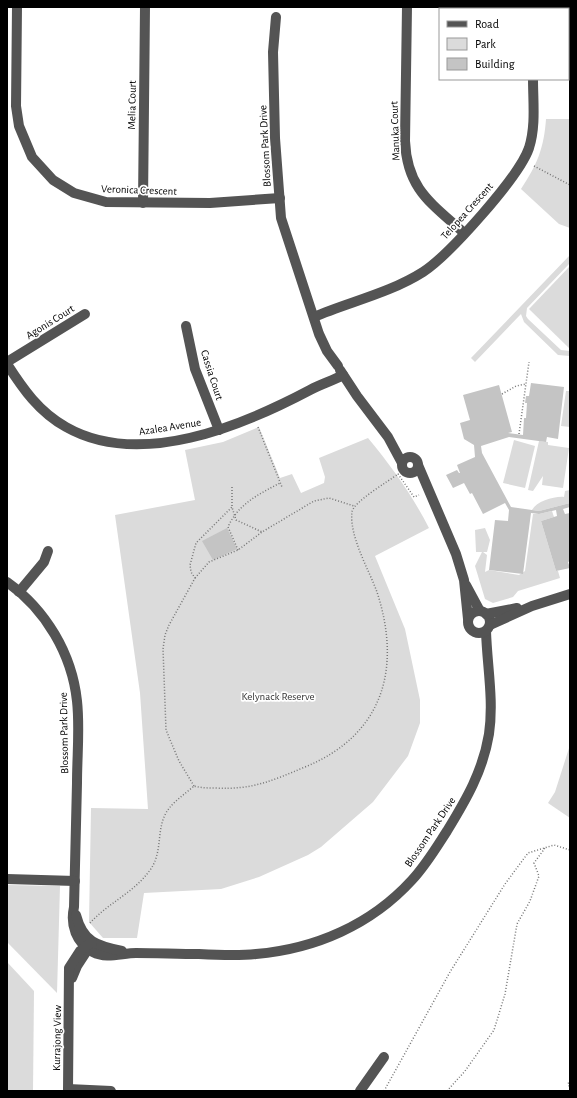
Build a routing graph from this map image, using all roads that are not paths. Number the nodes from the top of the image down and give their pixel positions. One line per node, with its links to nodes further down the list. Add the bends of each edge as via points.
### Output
1 (17, 7): 7 (street, Veronica Crescent, via 17,116 22,138 32,157 53,180 74,193 96,200)
2 (145, 7): 7 (street, Melia Court)
3 (407, 7): 8 (street, Manuka Court, via 407,160 421,192)
4 (276, 12): 6 (street, Blossom Park Drive, via 273,52 275,138)
5 (534, 80): 8 (street, Telopea Crescent, via 533,129 525,157 507,184)
6 (280, 197): 7 (street, Veronica Crescent, via 210,203); 10 (street, Blossom Park Drive, via 290,247)
7 (143, 202)
8 (464, 233): 10 (street, Telopea Crescent, via 446,253 422,272)
9 (85, 314): 12 (street, Agonis Court)
10 (315, 321): 13 (street, Blossom Park Drive, via 327,338)
11 (186, 326): 14 (street, Cassia Court, via 195,369)
12 (7, 363): 14 (street, Azalea Avenue, via 23,389 42,409 66,427 93,439 119,444 142,444)
13 (340, 370): 14 (street, Azalea Avenue, via 327,376 312,389 278,406); 15 (street, Blossom Park Drive)
14 (219, 430)
15 (388, 437): 16 (street, Blossom Park Drive); 17 (street, Blossom Park Drive)
16 (416, 461): 17 (street, via 407,457); 18 (street, via 416,470); 19 (street, Blossom Park Drive)
17 (402, 463): 18 (street, via 403,470)
18 (409, 473): 19 (street, Blossom Park Drive)
19 (424, 493): 21 (street, Blossom Park Drive, via 450,536)
20 (48, 551): 23 (street, via 44,562)
21 (464, 580): 26 (street, Blossom Park Drive); 27 (street, Blossom Park Drive)
22 (7, 582): 23 (street, Blossom Park Drive)
23 (18, 592): 30 (street, Blossom Park Drive, via 41,615 58,639 76,690 78,727)
24 (570, 594): 25 (street)
25 (532, 606): 26 (street); 28 (street)
26 (483, 612): 27 (street, via 472,613); 28 (street, via 489,619)
27 (468, 619): 28 (street, via 468,626)
28 (484, 630): 32 (street, Blossom Park Drive, via 491,706 490,728 483,760 473,787 422,869 390,901 367,918 335,935 294,948 242,955 134,953)
29 (7, 879): 30 (street)
30 (75, 881): 31 (street, Blossom Park Drive)
31 (74, 907): 32 (street, Blossom Park Drive); 32 (street, Blossom Park Drive, via 73,929)
32 (88, 946): 34 (street, Kurrajong View, via 75,956 69,968)
33 (384, 1057): 36 (street)
34 (68, 1090): 35 (street)
35 (111, 1091)
36 (360, 1091)

